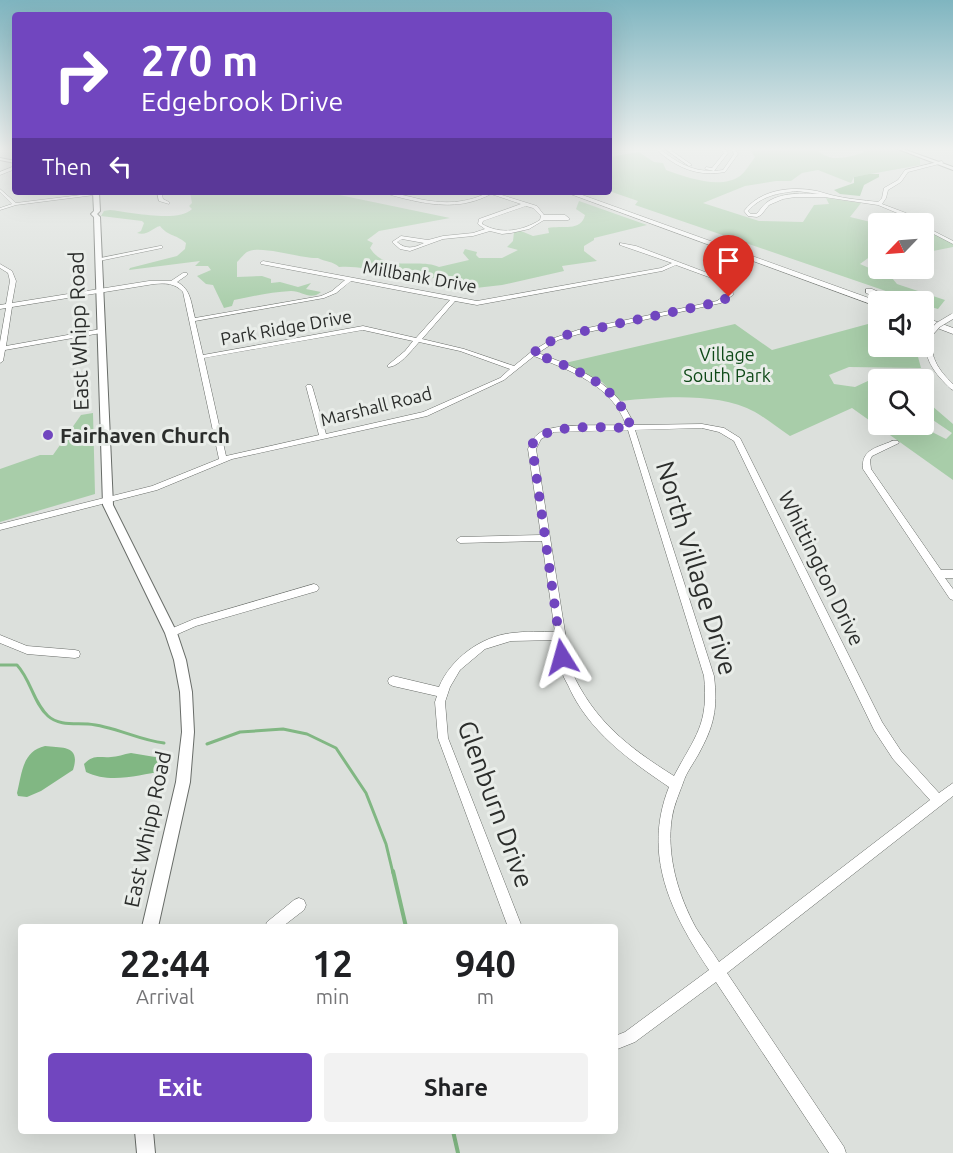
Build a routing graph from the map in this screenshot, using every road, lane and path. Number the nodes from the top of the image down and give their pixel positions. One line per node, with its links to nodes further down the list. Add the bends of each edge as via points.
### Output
1 (24, 203): 11 (street)
2 (96, 203): 22 (main road, East Whipp Road)
3 (434, 203): 4 (street)
4 (464, 203)
5 (522, 203): 12 (street)
6 (598, 203): 32 (highway)
7 (618, 203): 30 (highway)
8 (751, 203): 9 (street, via 746,211 757,216)
9 (771, 203)
10 (872, 203): 13 (street)
11 (15, 204): 14 (street)
12 (526, 204): 16 (street, via 481,220 480,224); 16 (street, via 538,209 543,217 536,224 511,232)
13 (879, 204): 15 (street)
14 (0, 209)
15 (898, 213)
16 (488, 230): 18 (street)
17 (934, 233): 19 (street)
18 (428, 242): 18 (street, via 410,250 401,249 394,242 406,237)
19 (953, 243)
20 (622, 244): 24 (street, Marshall Road)
21 (160, 247): 22 (street)
22 (99, 259): 29 (main road, East Whipp Road)
23 (263, 263): 27 (street, Millbank Drive)
24 (676, 263): 31 (street, Millbank Drive, via 662,269 487,302); 43 (street, Marshall Road, via 722,281 730,288 730,295 719,302 566,335)
25 (0, 266): 33 (street, via 13,278)
26 (185, 274): 28 (street)
27 (350, 279): 31 (street, Millbank Drive); 37 (street, via 334,292 316,298)
28 (172, 283): 29 (street); 37 (street, via 185,290)
29 (99, 291): 33 (street); 39 (main road, East Whipp Road)
30 (868, 291)
31 (453, 300): 41 (street)
32 (868, 300)
33 (9, 306): 34 (street); 42 (street)
34 (0, 307)
35 (934, 314): 36 (highway)
36 (953, 319): 49 (street, bridge, via 938,325 927,343 936,369)
37 (192, 320): 44 (street)
38 (934, 324): 40 (highway)
39 (101, 331): 42 (street); 54 (main road, East Whipp Road)
40 (953, 331)
41 (418, 340): 44 (street, Park Ridge Drive, via 358,328); 46 (street); 47 (street, Park Ridge Drive, via 471,352)
42 (1, 349): 45 (street)
43 (533, 353): 47 (street, Marshall Road); 50 (street, North Village Drive, via 578,370 604,387 619,403)
44 (200, 357): 53 (street)
45 (0, 361)
46 (390, 366)
47 (515, 369): 51 (street, Marshall Road, via 494,383 425,414)
48 (309, 386): 51 (street)
49 (953, 388)
50 (631, 428): 56 (street, Whittington Drive, via 558,429 535,440 532,449); 68 (street, North Village Drive, via 710,676 712,708 706,731); 70 (street, Whittington Drive, via 710,427 728,433 740,443 878,726 897,755)
51 (323, 436): 53 (street, Marshall Road)
52 (895, 443): 58 (street, via 869,454 866,464)
53 (223, 459): 54 (street, Marshall Road, via 154,488)
54 (108, 499): 55 (street, Marshall Road); 62 (main road, East Whipp Road)
55 (0, 526)
56 (545, 538): 57 (street); 63 (street)
57 (460, 540)
58 (938, 574): 59 (street); 61 (street)
59 (953, 574)
60 (314, 588): 62 (street)
61 (953, 596)
62 (171, 633): 72 (main road, East Whipp Road, via 186,692 186,757)
63 (559, 636): 67 (street, Glenburn Drive, via 511,638 482,646 456,667); 68 (street, via 566,670 588,713 615,743)
64 (0, 639): 65 (street, via 27,650)
65 (75, 654)
66 (393, 681): 67 (street)
67 (442, 692): 74 (street, Glenburn Drive, via 439,715 443,738)
68 (676, 785): 75 (street, North Village Drive, via 664,839 669,878 682,915)
69 (953, 789): 70 (street)
70 (938, 800): 75 (street)
71 (299, 905): 73 (street)
72 (151, 924)
73 (276, 924)
74 (514, 924)
75 (718, 973): 76 (street); 79 (street, North Village Drive)
76 (618, 1042)
77 (144, 1134): 78 (main road)
78 (146, 1153)
79 (838, 1153)

